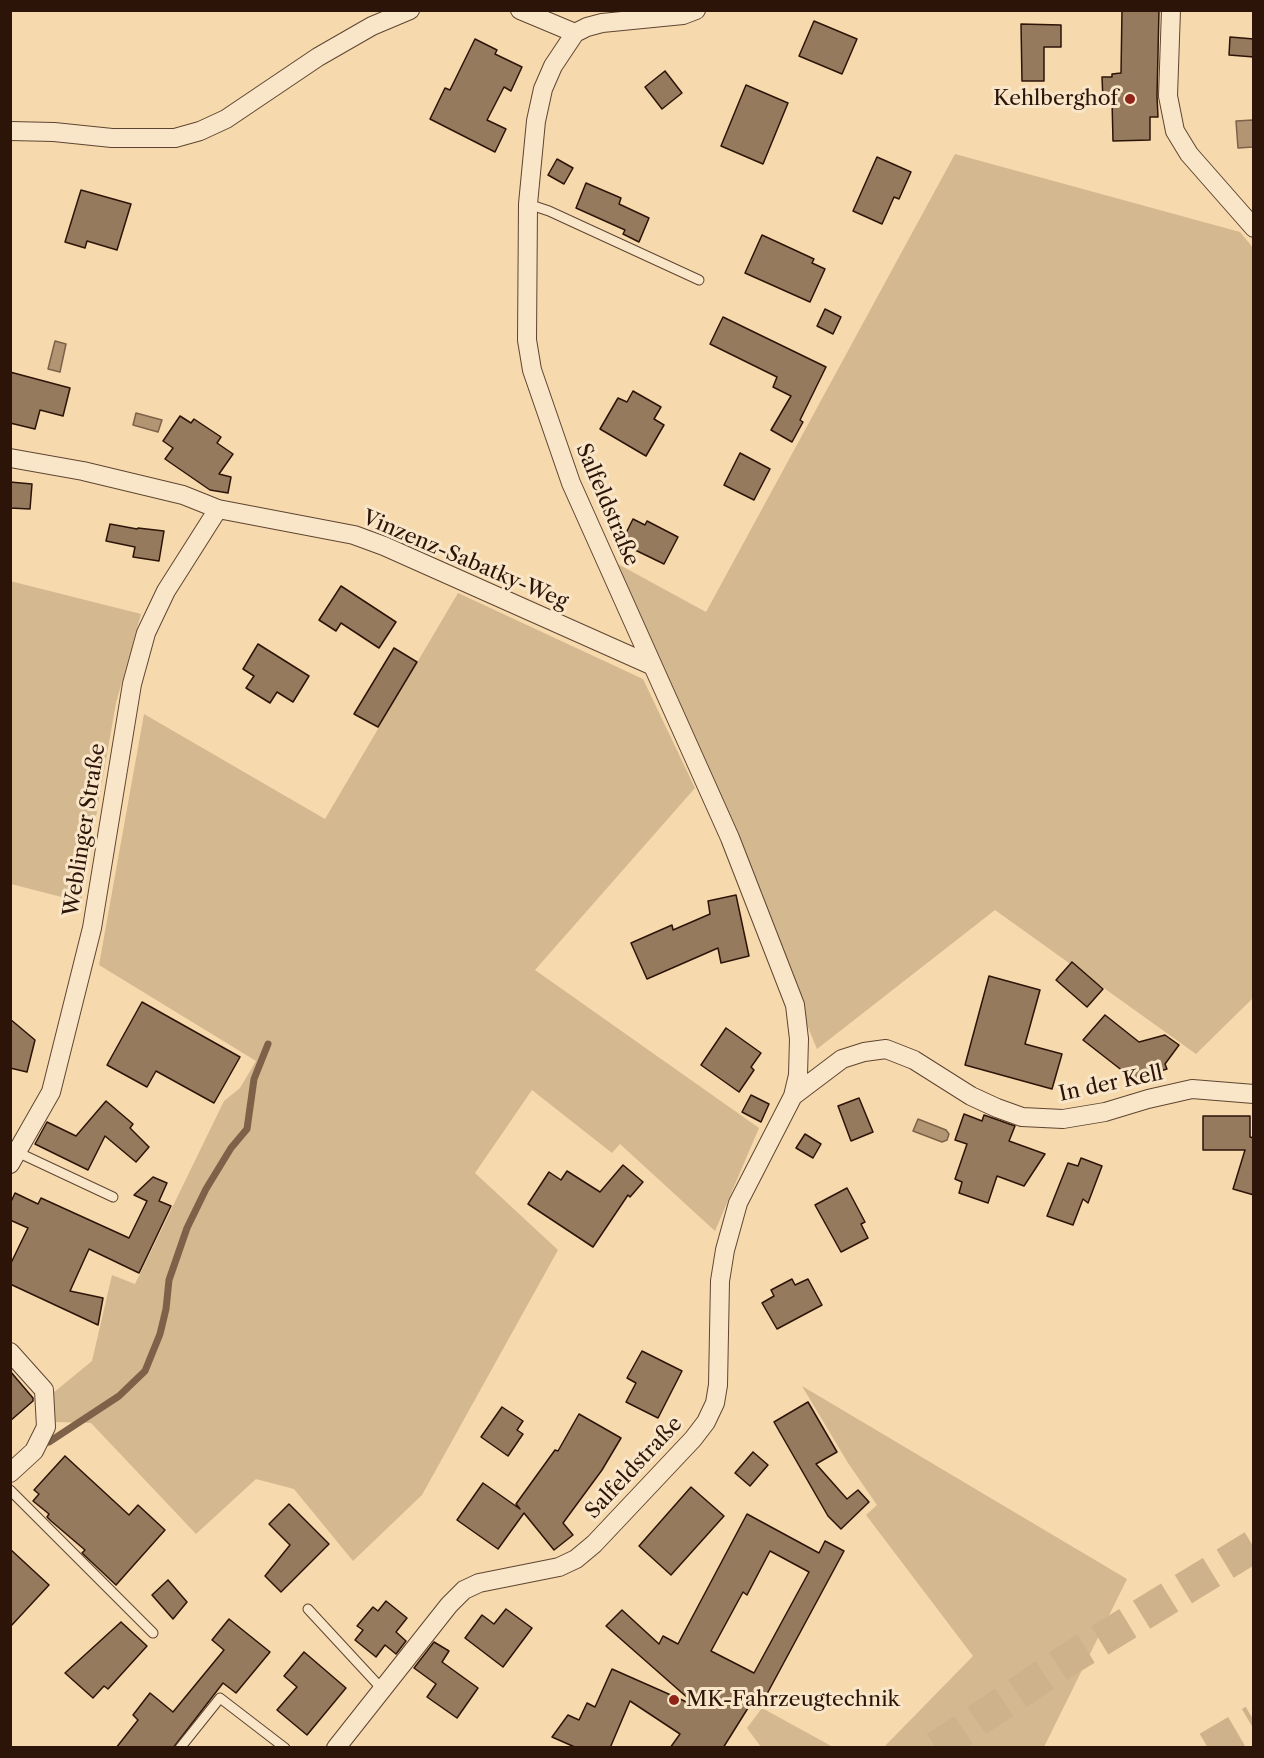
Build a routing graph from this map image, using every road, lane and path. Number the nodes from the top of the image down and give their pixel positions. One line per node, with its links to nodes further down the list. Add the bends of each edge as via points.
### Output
1 (410, 10): 6 (street, via 372,26 318,57 226,119 183,136 112,138)
2 (520, 10): 5 (street)
3 (696, 10): 5 (street, via 683,15 602,23)
4 (1171, 10): 8 (street, via 1168,96 1175,131 1189,154)
5 (575, 33): 7 (street, Salfeldstraße, via 543,89)
6 (10, 130)
7 (528, 204): 9 (lane); 12 (street, Salfeldstraße, via 526,308 532,370 571,483)
8 (1254, 228)
9 (699, 280)
10 (10, 458): 11 (street, Vinzenz-Sabatky-Weg, via 183,495)
11 (218, 509): 12 (street, Vinzenz-Sabatky-Weg, via 354,535); 16 (street, Weblinger Straße, via 166,591 146,633 132,684 92,928 51,1092)
12 (651, 665): 15 (street, Salfeldstraße, via 730,838 795,1005 799,1039)
13 (886, 1049): 14 (street, In der Kell, via 914,1060 971,1096 1022,1117 1064,1119 1095,1114 1192,1089); 15 (street, Salfeldstraße, via 842,1059)
14 (1254, 1094)
15 (793, 1096): 23 (street, Salfeldstraße, via 738,1203 725,1250 720,1281 718,1386 706,1422 576,1559 464,1590)
16 (14, 1158): 17 (lane)
17 (113, 1197)
18 (10, 1352): 19 (street, via 44,1390 46,1427 34,1451)
19 (10, 1473)
20 (10, 1490): 22 (lane)
21 (308, 1609): 23 (lane)
22 (153, 1633)
23 (382, 1689): 26 (street, Salfeldstraße)
24 (180, 1748): 25 (lane, via 220,1698)
25 (285, 1748)
26 (336, 1748)

